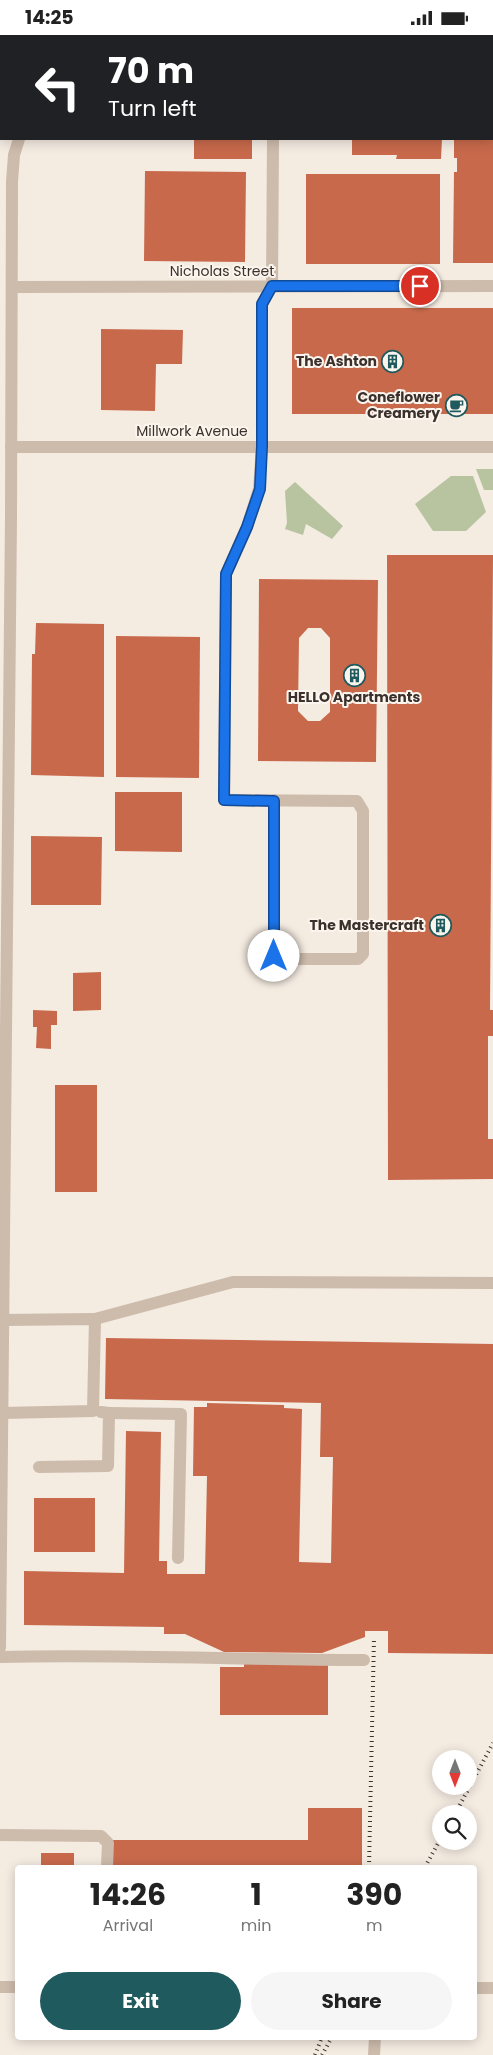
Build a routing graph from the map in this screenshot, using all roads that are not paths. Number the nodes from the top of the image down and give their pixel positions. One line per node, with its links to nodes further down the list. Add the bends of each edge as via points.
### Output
1 (19, 140): 5 (street, via 12,172)
2 (273, 140): 3 (street)
3 (272, 286): 4 (street, Nicholas Street); 5 (street, Nicholas Street); 6 (street, via 262,304)
4 (493, 286)
5 (12, 287): 7 (street)
6 (262, 446): 7 (street, Millwork Avenue); 8 (street, Millwork Avenue); 10 (street, via 260,489 226,574 224,800)
7 (11, 447): 9 (street)
8 (493, 447)
9 (6, 509): 11 (street)
10 (274, 801): 10 (street, via 357,801 363,811 363,954 358,959 280,959 274,956)
11 (4, 825): 12 (street)
12 (3, 966): 14 (street)
13 (493, 1283): 15 (street, via 233,1282)
14 (2, 1315): 15 (street); 17 (street)
15 (95, 1319): 16 (street)
16 (93, 1411): 17 (street); 18 (street)
17 (2, 1413): 21 (street)
18 (109, 1413): 19 (street, via 108,1466); 20 (street, via 181,1414)
19 (39, 1467)
20 (178, 1558)
21 (0, 1586): 22 (street)
22 (0, 1648)
23 (0, 1657): 24 (street, via 61,1655)
24 (364, 1660)
25 (0, 1835): 26 (street, via 101,1836 108,1843)
26 (107, 1865)
27 (0, 1987): 28 (street)
28 (15, 1987)
29 (477, 1988): 30 (street)
30 (493, 1988)
31 (375, 2040): 32 (street)
32 (374, 2055)

